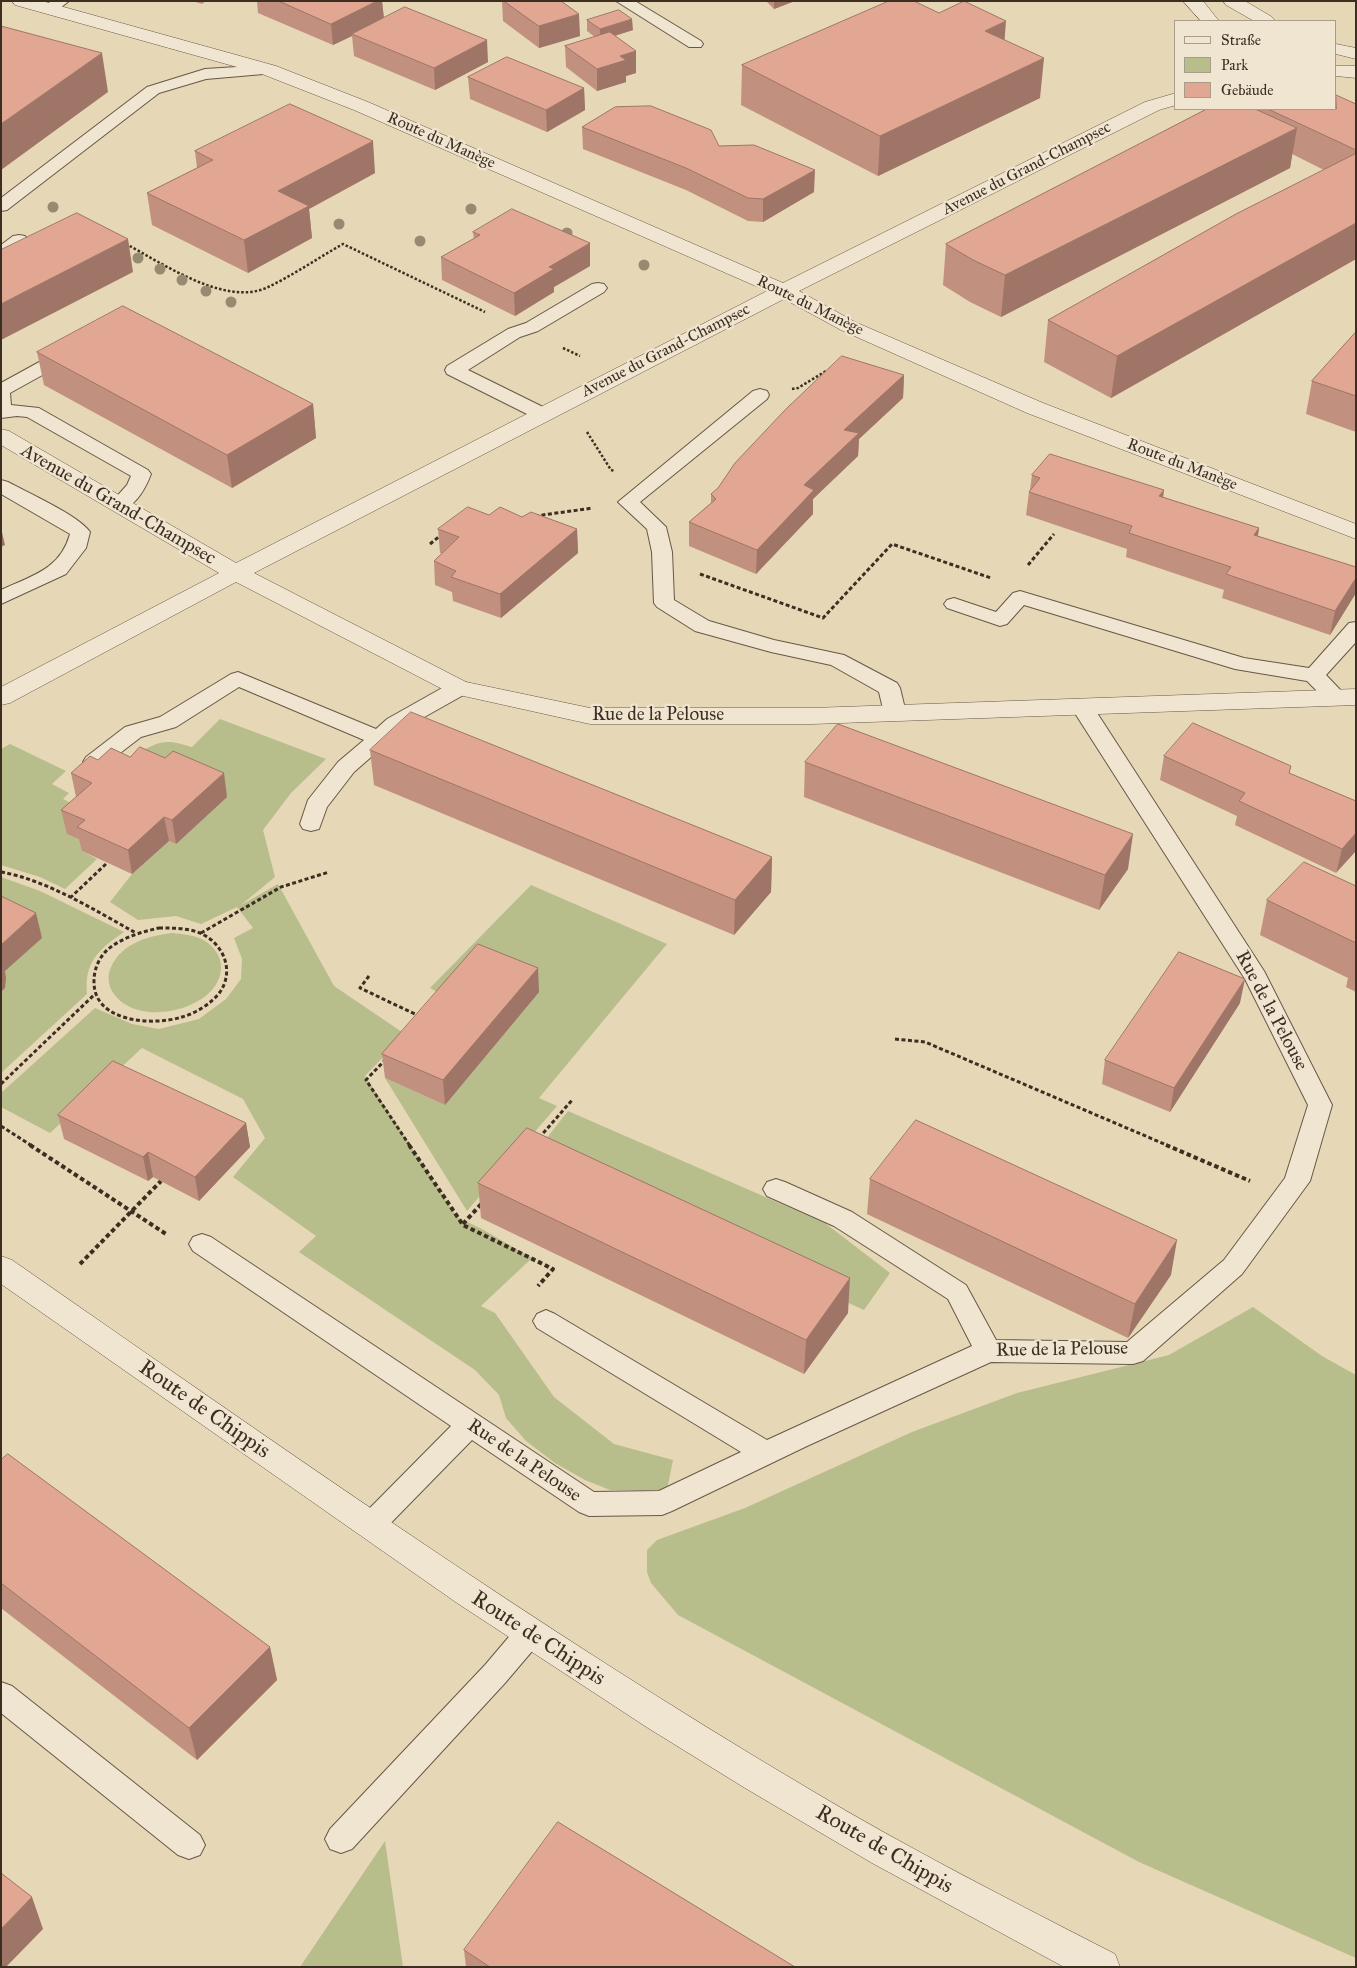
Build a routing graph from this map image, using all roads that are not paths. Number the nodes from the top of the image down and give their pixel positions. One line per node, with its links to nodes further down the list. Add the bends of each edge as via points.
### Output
1 (624, 1): 8 (lane)
2 (1192, 1): 6 (street)
3 (1232, 1): 7 (street)
4 (26, 2): 5 (street, Route du Manège)
5 (55, 5): 11 (street, Route du Manège)
6 (1209, 20)
7 (1264, 20)
8 (695, 44)
9 (1337, 49): 10 (street)
10 (1356, 54)
11 (269, 70): 17 (lane, Route du Manège, via 205,74 153,90); 21 (street, Route du Manège, via 361,106)
12 (1337, 72): 13 (street)
13 (1356, 72)
14 (1174, 88): 16 (street, Avenue du Grand-Champsec)
15 (1174, 100): 16 (street, Avenue du Grand-Champsec)
16 (1152, 106): 21 (street, Avenue du Grand-Champsec)
17 (1, 206)
18 (19, 240): 19 (lane)
19 (1, 254)
20 (598, 288): 26 (lane, via 454,370)
21 (784, 291): 26 (street, Avenue du Grand-Champsec); 30 (street, Route du Manège, via 848,326 1035,408)
22 (88, 343): 23 (lane)
23 (8, 380): 25 (lane, via 2,390)
24 (760, 395): 40 (lane, via 628,502 656,527 664,602 702,626 771,646 837,660 888,688)
25 (1, 412): 29 (lane, via 32,412 141,474 136,487)
26 (542, 414): 31 (street, Avenue du Grand-Champsec)
27 (2, 437): 29 (street, Avenue du Grand-Champsec)
28 (1, 486): 32 (lane, via 80,532 76,548 58,570)
29 (119, 505): 31 (street, Avenue du Grand-Champsec)
30 (1356, 532)
31 (236, 573): 36 (street, Rue de la Pelouse); 37 (street, Avenue du Grand-Champsec)
32 (1, 598)
33 (954, 604): 35 (lane, via 1000,620 1016,591 1242,664)
34 (1356, 628): 35 (lane)
35 (1314, 675): 38 (lane)
36 (459, 688): 40 (street, Rue de la Pelouse, via 590,716); 41 (lane, via 395,724)
37 (1, 697)
38 (1346, 698): 39 (street, Rue de la Pelouse)
39 (1082, 707): 40 (street, Rue de la Pelouse); 48 (lane, Rue de la Pelouse, via 1256,977 1320,1105 1297,1181 1233,1267 1133,1353)
40 (896, 713)
41 (379, 738): 42 (lane, via 238,679 168,722 133,732); 43 (lane, via 340,775 316,805)
42 (94, 762)
43 (311, 824)
44 (776, 1189): 48 (lane, via 842,1219 957,1292)
45 (202, 1244): 49 (lane, Rue de la Pelouse)
46 (1, 1268): 51 (street, Route de Chippis)
47 (546, 1321): 50 (lane)
48 (988, 1350): 50 (lane, Rue de la Pelouse)
49 (470, 1424): 50 (lane, Rue de la Pelouse, via 589,1504 662,1503); 51 (lane)
50 (766, 1453)
51 (370, 1526): 52 (street, Route de Chippis)
52 (529, 1634): 54 (lane); 56 (street, Route de Chippis, via 776,1788 935,1880)
53 (1, 1695): 55 (lane)
54 (341, 1839)
55 (189, 1845)
56 (1102, 1967)

